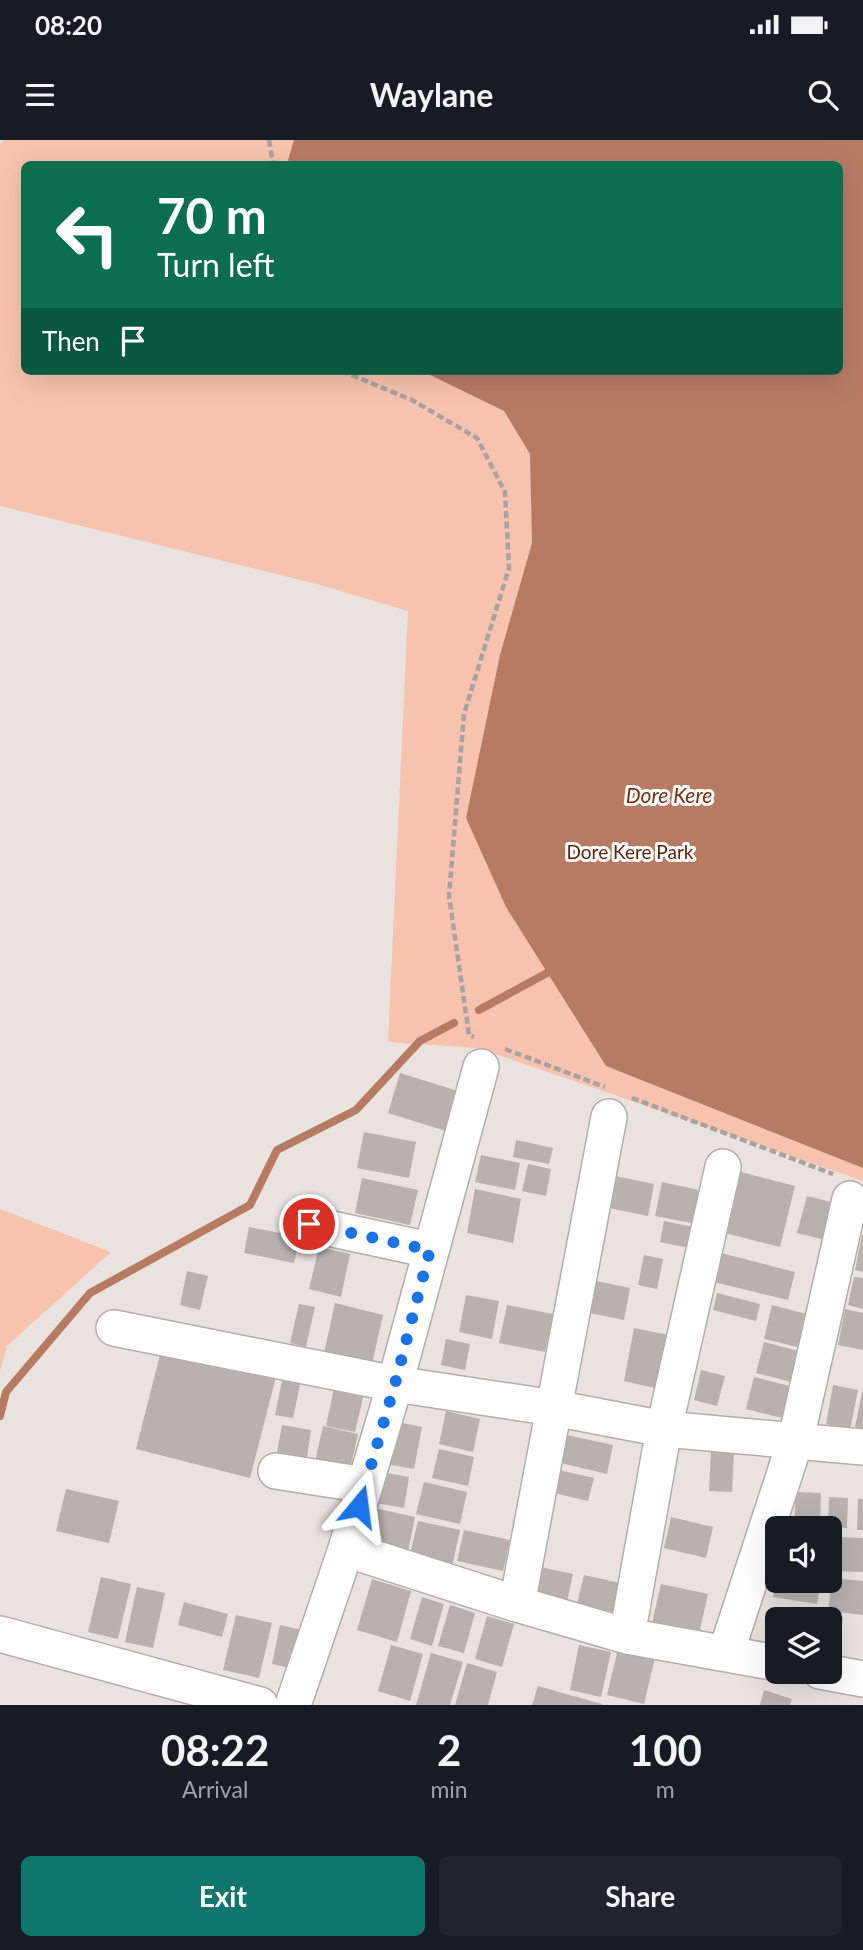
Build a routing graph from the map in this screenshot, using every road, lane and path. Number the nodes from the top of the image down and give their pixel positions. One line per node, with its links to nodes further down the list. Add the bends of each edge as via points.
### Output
1 (270, 140): 2 (path)
2 (273, 161)
3 (352, 375): 4 (path, via 412,400 477,438 505,492 509,568 464,714 449,896 469,1035)
4 (486, 1051): 5 (path); 9 (street)
5 (618, 1101): 7 (path); 12 (street)
6 (723, 1167): 13 (street)
7 (844, 1187): 14 (street)
8 (309, 1224): 9 (street)
9 (430, 1250): 11 (street)
10 (114, 1328): 11 (street)
11 (395, 1384): 12 (street); 17 (street)
12 (554, 1408): 13 (street); 19 (street)
13 (664, 1429): 14 (street); 21 (street)
14 (796, 1439): 15 (street); 22 (street)
15 (863, 1447)
16 (276, 1471): 17 (street)
17 (365, 1485): 18 (street)
18 (346, 1549): 19 (street); 27 (street)
19 (517, 1604): 21 (street)
20 (0, 1634): 26 (street)
21 (627, 1636): 22 (street)
22 (726, 1653): 23 (street)
23 (765, 1661)
24 (842, 1675): 25 (street)
25 (863, 1679)
26 (260, 1705)
27 (293, 1705)

